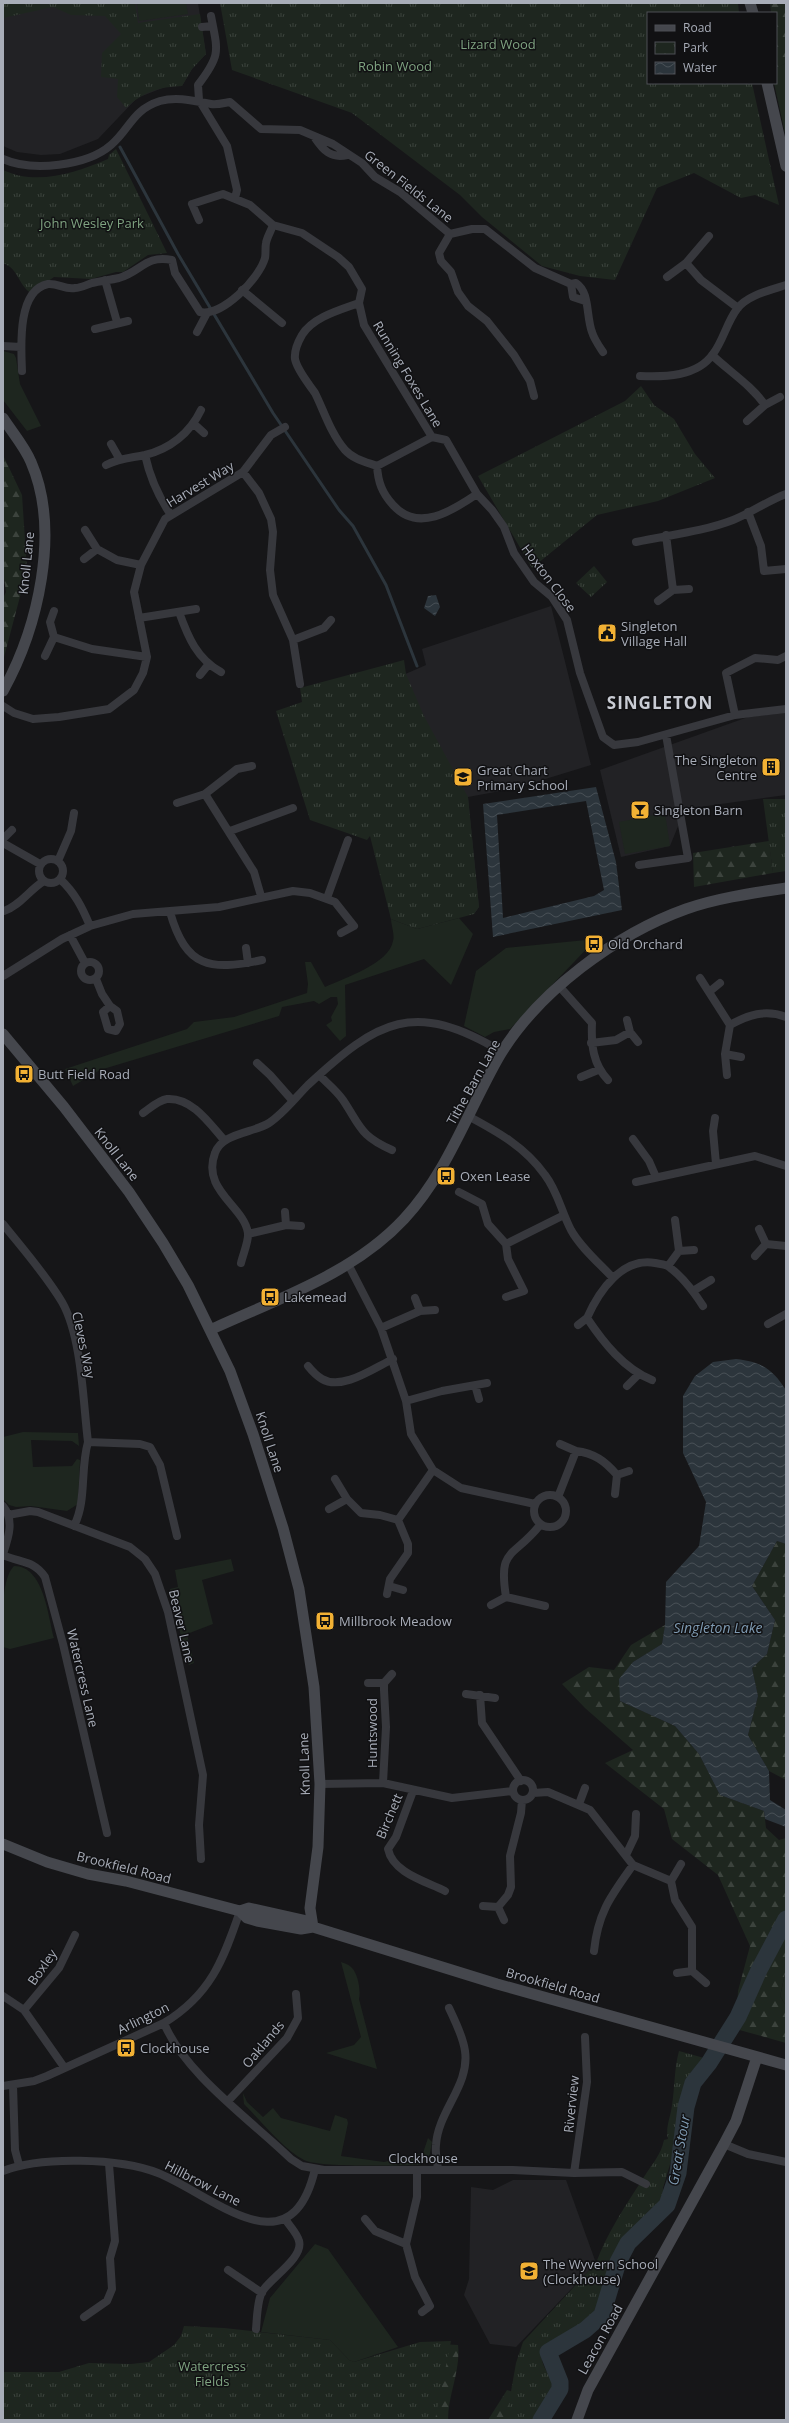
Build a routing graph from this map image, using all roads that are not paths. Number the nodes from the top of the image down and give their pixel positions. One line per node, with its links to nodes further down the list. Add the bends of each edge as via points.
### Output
1 (211, 16): 2 (street)
2 (212, 26): 3 (street); 5 (street, via 218,49 212,66 198,85)
3 (202, 27)
4 (767, 84): 7 (street)
5 (199, 100): 6 (street, Green Fields Lane, via 170,100 150,105 129,122 111,145 95,155 56,165 29,165); 8 (street, via 227,146 237,190); 11 (street, Green Fields Lane, via 212,104 230,102 260,129 300,130 333,144 362,163 375,177 400,192)
6 (3, 159)
7 (786, 166)
8 (235, 198): 9 (street, via 223,194 192,204); 10 (street, Running Foxes Lane, via 250,205)
9 (199, 220)
10 (273, 225): 18 (street, via 260,269); 20 (street, Running Foxes Lane, via 302,234 350,267 362,289)
11 (450, 234): 16 (street, Green Fields Lane, via 472,229 485,230 535,268); 34 (street, via 439,253 441,261 451,272 458,292 468,306 487,321 514,355 530,381)
12 (709, 236): 13 (street)
13 (686, 264): 14 (street); 21 (street, via 701,280)
14 (667, 277)
15 (105, 280): 22 (street, via 132,272 150,260 172,260 175,273 191,301 200,312); 24 (street); 29 (street, via 74,289 57,284 46,285 38,290 29,299 25,309)
16 (571, 284): 19 (street, via 573,297); 19 (street, Green Fields Lane, via 576,283 582,287 586,295)
17 (786, 285): 21 (street, via 750,298)
18 (242, 290): 22 (street, via 226,304); 25 (street)
19 (585, 301): 30 (street, Green Fields Lane, via 592,333)
20 (359, 303): 43 (street, Running Foxes Lane, via 364,325); 48 (street, via 320,319 307,328 299,342 295,359 344,449 359,460)
21 (738, 308): 31 (street)
22 (207, 313): 27 (street)
23 (128, 321): 24 (street)
24 (117, 322): 26 (street)
25 (282, 323)
26 (95, 329)
27 (197, 332)
28 (3, 346): 29 (street)
29 (21, 347): 32 (street)
30 (603, 352)
31 (712, 355): 33 (street, via 685,374); 36 (street, via 735,377 750,386)
32 (22, 371)
33 (640, 376)
34 (534, 396)
35 (780, 397): 36 (street)
36 (765, 405): 39 (street)
37 (201, 410): 40 (street)
38 (3, 418): 78 (street, Knoll Lane, via 31,461 40,491 44,533 37,600 15,668)
39 (747, 421)
40 (194, 424): 42 (street); 45 (street, via 177,441)
41 (285, 426): 49 (street, Harvest Way, via 271,435)
42 (204, 433)
43 (432, 437): 48 (street); 50 (street, Running Foxes Lane, via 446,440)
44 (112, 444): 46 (street)
45 (145, 455): 46 (street); 53 (street, via 150,478)
46 (119, 458): 47 (street)
47 (106, 465)
48 (377, 466): 50 (street, via 378,479 384,494 395,507 422,520 456,509)
49 (244, 472): 53 (street, Harvest Way); 70 (street, via 259,493 271,519 273,532 270,570 273,595)
50 (477, 494): 82 (street, Hoxton Close, via 504,527 514,554 534,582 552,597 567,620 580,673 603,737 614,745)
51 (786, 494): 52 (street)
52 (748, 512): 55 (street, via 703,529); 60 (street, via 761,546 764,571)
53 (171, 515): 59 (street, Harvest Way, via 165,519)
54 (85, 530): 57 (street)
55 (666, 536): 56 (street); 62 (street)
56 (636, 542)
57 (96, 549): 58 (street); 59 (street, via 117,560)
58 (84, 559)
59 (141, 565): 67 (street, Harvest Way, via 134,592)
60 (786, 569)
61 (688, 589): 62 (street)
62 (673, 590): 63 (street)
63 (658, 601)
64 (196, 610): 66 (street)
65 (54, 612): 69 (street, via 50,622)
66 (179, 612): 67 (street); 74 (street, via 192,644)
67 (139, 618): 73 (street, Harvest Way)
68 (331, 620): 70 (street, via 324,628)
69 (54, 636): 71 (street); 73 (street, via 92,649)
70 (293, 640): 77 (street)
71 (45, 656)
72 (786, 656): 81 (street, via 778,660 755,658 726,673)
73 (147, 657): 79 (street, Harvest Way, via 143,674 134,690 109,708 33,719 14,713)
74 (208, 665): 75 (street); 76 (street)
75 (221, 672)
76 (200, 675)
77 (300, 684)
78 (3, 691)
79 (3, 706)
80 (786, 709): 81 (street, Hoxton Close)
81 (735, 715): 82 (street, Hoxton Close)
82 (666, 735): 95 (street, via 688,858)
83 (252, 766): 84 (street, via 237,769)
84 (205, 794): 85 (street); 89 (street)
85 (177, 804)
86 (293, 808): 89 (street)
87 (74, 814): 93 (street, via 71,831)
88 (12, 830): 90 (street)
89 (230, 831): 99 (street, via 254,872)
90 (3, 839)
91 (348, 840): 100 (street)
92 (3, 843): 94 (street)
93 (58, 860): 94 (street, via 50,858); 96 (street, via 63,867)
94 (40, 864): 97 (street, via 39,875)
95 (639, 864)
96 (60, 879): 97 (street, via 50,883); 103 (street, via 73,891)
97 (44, 881): 101 (street, via 35,886 16,906)
98 (786, 888): 114 (street, Tithe Barn Lane, via 693,907 660,920 592,959)
99 (261, 896): 100 (street, via 293,891); 102 (street, via 219,907)
100 (327, 898): 104 (street, via 342,908 354,926)
101 (4, 911)
102 (170, 912): 103 (street, via 133,914); 109 (street, via 182,945 191,954 217,966 232,967)
103 (90, 926): 105 (street)
104 (341, 933)
105 (70, 935): 108 (street); 110 (street)
106 (246, 948): 109 (street)
107 (262, 960): 109 (street)
108 (85, 963): 112 (street, via 91,962 98,966 100,972); 112 (street, via 81,969 82,975 86,980)
109 (248, 963)
110 (3, 976)
111 (700, 978): 115 (street)
112 (96, 979): 116 (street)
113 (720, 983): 115 (street)
114 (559, 986): 123 (street, via 592,1023); 124 (street, Tithe Barn Lane, via 529,1016)
115 (709, 992): 119 (street)
116 (110, 1006)
117 (786, 1017): 119 (street, via 759,1013 746,1016)
118 (627, 1020): 120 (street)
119 (730, 1025): 125 (street)
120 (630, 1032): 122 (street); 123 (street, via 616,1040)
121 (3, 1034): 175 (street, Knoll Lane, via 130,1192 184,1279)
122 (638, 1042)
123 (591, 1043): 128 (street)
124 (502, 1052): 129 (street, via 455,1027 409,1022 367,1036); 135 (street, Tithe Barn Lane)
125 (725, 1054): 126 (street); 130 (street)
126 (740, 1056)
127 (257, 1063): 133 (street)
128 (598, 1070): 131 (street); 132 (street)
129 (319, 1075): 133 (street); 139 (street, via 342,1099 359,1129 373,1142)
130 (727, 1075)
131 (581, 1077)
132 (608, 1080)
133 (292, 1100): 138 (street, via 269,1122 250,1132)
134 (143, 1114): 138 (street, via 155,1104 168,1099 185,1103 207,1120)
135 (468, 1116): 146 (street, via 502,1133 529,1156 558,1193); 160 (street, Tithe Barn Lane, via 434,1182 420,1200 392,1231)
136 (715, 1118): 140 (street, via 713,1131)
137 (633, 1139): 142 (street, via 649,1161)
138 (224, 1140): 152 (street, via 215,1151 213,1174 218,1188 246,1226)
139 (392, 1150)
140 (716, 1164): 141 (street, via 755,1156); 142 (street)
141 (786, 1166)
142 (656, 1177): 143 (street)
143 (636, 1182)
144 (459, 1192): 153 (street, via 482,1204 488,1224)
145 (285, 1212): 149 (street)
146 (564, 1215): 153 (street); 162 (street, via 577,1240)
147 (675, 1220): 157 (street)
148 (3, 1224): 185 (street, Cleves Way, via 66,1313 78,1358)
149 (286, 1225): 150 (street); 152 (street)
150 (301, 1226)
151 (759, 1229): 154 (street)
152 (248, 1234): 159 (street)
153 (506, 1244): 165 (street, via 508,1259 524,1291)
154 (766, 1244): 155 (street); 158 (street)
155 (786, 1246)
156 (694, 1250): 157 (street)
157 (679, 1251): 161 (street)
158 (755, 1256)
159 (241, 1262)
160 (348, 1264): 174 (street); 175 (street, Tithe Barn Lane, via 326,1277)
161 (668, 1266): 162 (street, via 648,1261 631,1264); 164 (street)
162 (613, 1278): 171 (street, via 595,1300)
163 (711, 1280): 164 (street)
164 (693, 1291): 167 (street)
165 (506, 1297)
166 (416, 1298): 169 (street)
167 (703, 1306)
168 (435, 1310): 169 (street)
169 (420, 1311): 174 (street)
170 (786, 1314): 172 (street)
171 (587, 1318): 173 (street); 178 (street, via 602,1340)
172 (768, 1324)
173 (578, 1325)
174 (381, 1328): 176 (street)
175 (210, 1330): 216 (street, Knoll Lane, via 230,1371 253,1434 283,1528 299,1589 314,1687)
176 (393, 1359): 177 (street, via 346,1381 332,1383 323,1380); 184 (street)
177 (308, 1366)
178 (638, 1375): 179 (street); 182 (street)
179 (652, 1380)
180 (487, 1383): 181 (street)
181 (475, 1385): 183 (street); 184 (street)
182 (627, 1386)
183 (478, 1399)
184 (406, 1400): 188 (street, via 411,1434)
185 (88, 1442): 201 (street, Cleves Way, via 84,1456 82,1501); 202 (street, via 140,1444 150,1447 160,1465)
186 (560, 1444): 187 (street)
187 (576, 1451): 190 (street, via 595,1456); 193 (street)
188 (433, 1470): 195 (street, via 461,1488); 199 (street)
189 (629, 1471): 190 (street)
190 (617, 1475): 192 (street)
191 (335, 1479): 194 (street)
192 (615, 1494)
193 (558, 1497): 195 (street, via 545,1495); 200 (street, via 564,1502 566,1517 555,1527 547,1528)
194 (347, 1499): 197 (street); 199 (street, via 360,1513)
195 (535, 1504): 200 (street, via 533,1511)
196 (3, 1506): 198 (street)
197 (329, 1509)
198 (8, 1515): 201 (street, Beaver Lane, via 38,1512); 203 (street, via 9,1535)
199 (398, 1520): 204 (street, via 408,1544 408,1553 390,1579 388,1590)
200 (540, 1525): 205 (street, via 528,1540 506,1558 502,1574)
201 (74, 1526): 227 (street, Beaver Lane, via 130,1547 149,1565 160,1586 203,1775 199,1825)
202 (177, 1536)
203 (3, 1554): 224 (street, Watercress Lane, via 32,1563 45,1577)
204 (403, 1590)
205 (506, 1597): 206 (street); 207 (street)
206 (491, 1605)
207 (545, 1606)
208 (392, 1674): 210 (street, Huntswood)
209 (368, 1683): 210 (street, Huntswood)
210 (384, 1683): 215 (street, Huntswood)
211 (466, 1694): 212 (street)
212 (480, 1695): 213 (street); 214 (street, via 482,1723)
213 (495, 1698)
214 (521, 1781): 219 (street, via 516,1783); 220 (street, via 530,1784)
215 (384, 1783): 216 (street); 218 (street)
216 (320, 1784): 236 (street, Knoll Lane, via 318,1848 310,1908)
217 (585, 1788): 222 (street)
218 (413, 1791): 219 (street, via 452,1798); 231 (street, Birchett, via 396,1837 388,1849 390,1858 398,1868)
219 (513, 1791): 221 (street, via 516,1797)
220 (533, 1793): 221 (street, via 529,1798); 222 (street, via 548,1792)
221 (522, 1800): 233 (street, via 510,1856 511,1887)
222 (579, 1804): 226 (street, via 595,1815)
223 (636, 1814): 226 (street, via 635,1836)
224 (107, 1833)
225 (3, 1844): 234 (street, Brookfield Road, via 47,1862 88,1874 126,1881)
226 (626, 1855): 229 (street)
227 (201, 1859)
228 (680, 1864): 230 (street)
229 (633, 1865): 230 (street); 238 (street, via 606,1903)
230 (671, 1881): 239 (street, via 675,1900 692,1927)
231 (445, 1891)
232 (483, 1906): 233 (street)
233 (498, 1907): 235 (street)
234 (240, 1911): 236 (street, Brookfield Road, via 249,1908 302,1920); 246 (street, Arlington, via 214,1977 189,2006)
235 (504, 1920)
236 (313, 1927): 248 (street, Brookfield Road, via 497,1984)
237 (75, 1935): 245 (street, Boxley, via 59,1968)
238 (594, 1951)
239 (692, 1971): 240 (street); 241 (street)
240 (677, 1973)
241 (706, 1983)
242 (296, 1994): 253 (street, Oaklands, via 298,2018 287,2038)
243 (3, 1996): 245 (street)
244 (449, 2008): 259 (street, via 463,2042 465,2064 463,2079 456,2089 437,2135 435,2145)
245 (24, 2010): 250 (street)
246 (164, 2024): 250 (street, Arlington); 253 (street, Clockhouse, via 174,2045)
247 (585, 2037): 262 (street, Riverview, via 587,2082)
248 (757, 2057): 249 (street, Brookfield Road); 254 (street, Leacon Road, via 736,2121)
249 (786, 2065)
250 (64, 2067): 251 (street, Arlington, via 34,2081)
251 (13, 2085): 252 (street, Arlington); 257 (street, via 15,2150)
252 (3, 2086)
253 (228, 2101): 258 (street, Clockhouse, via 291,2159 302,2166)
254 (724, 2144): 255 (street, via 748,2154); 272 (street, Leacon Road, via 588,2390)
255 (786, 2162)
256 (109, 2164): 257 (street, Hillbrow Lane, via 82,2160); 265 (street, Hillbrow Lane, via 157,2173 225,2210 245,2217 276,2222); 270 (street, via 115,2241 110,2258 112,2289 107,2301)
257 (19, 2165): 261 (street, Hillbrow Lane)
258 (315, 2169): 260 (street, Clockhouse); 265 (street, via 307,2197 300,2209)
259 (438, 2169): 260 (street, Clockhouse); 262 (street, Clockhouse)
260 (417, 2170): 266 (street, via 417,2197)
261 (3, 2171)
262 (574, 2173): 263 (street, Clockhouse, via 622,2172)
263 (646, 2184)
264 (364, 2219): 266 (street, via 375,2230)
265 (286, 2220): 268 (street, via 300,2243 298,2250)
266 (406, 2244): 269 (street, via 415,2277 430,2306)
267 (228, 2270): 268 (street)
268 (262, 2293): 271 (street)
269 (422, 2312)
270 (84, 2318)
271 (256, 2329)
272 (577, 2420)

